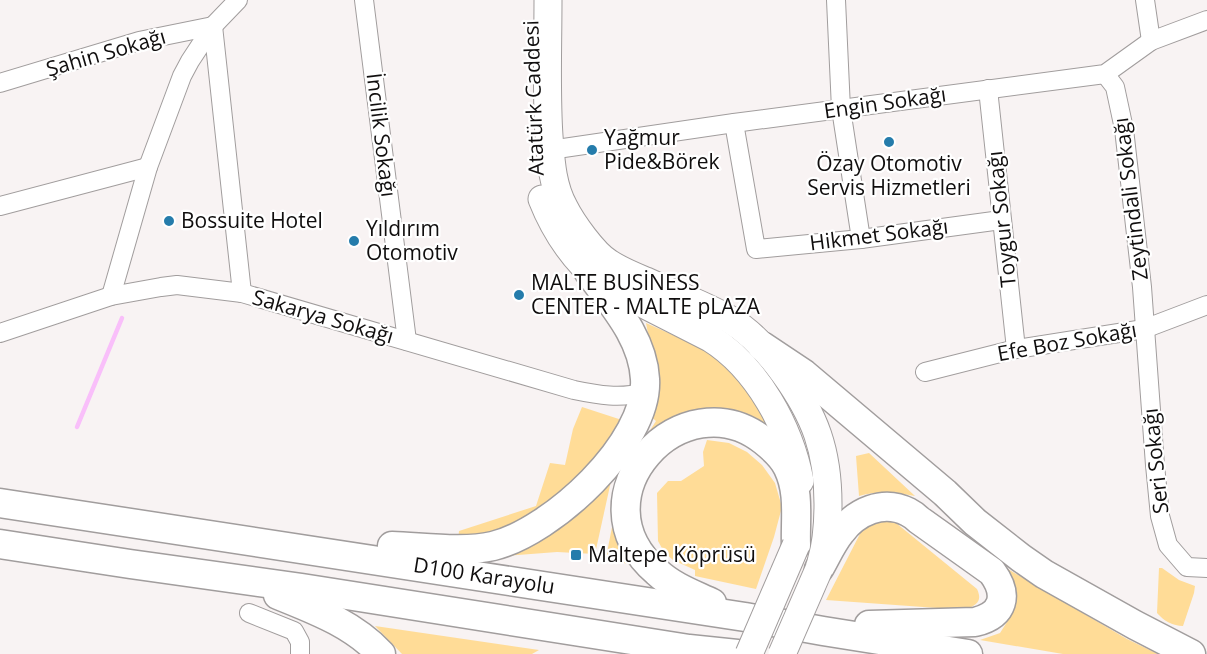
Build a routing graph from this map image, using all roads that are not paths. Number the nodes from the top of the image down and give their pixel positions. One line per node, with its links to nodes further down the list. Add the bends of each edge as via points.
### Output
1 (238, 0): 8 (street)
2 (364, 0): 26 (street, İncilik Sokağı)
3 (531, 0): 20 (main road, Atatürk Caddesi, via 530,84 538,190 559,235)
4 (548, 0): 15 (main road, Atatürk Caddesi)
5 (836, 0): 13 (street)
6 (1145, 0): 9 (street)
7 (1207, 20): 9 (street, Engin Sokağı)
8 (213, 26): 11 (street, Şahin Sokağı, via 139,41); 16 (street, via 182,76); 21 (street)
9 (1151, 41): 10 (street, Engin Sokağı)
10 (1106, 74): 12 (street, Engin Sokağı); 24 (street, Zeytindali Sokağı, via 1115,87 1124,129)
11 (0, 83)
12 (988, 89): 13 (street, Engin Sokağı); 18 (street, Toygur Sokağı)
13 (841, 109): 14 (street, Engin Sokağı); 19 (street)
14 (734, 123): 15 (street, Engin Sokağı); 19 (street, Hikmet Sokağı, via 756,249)
15 (550, 150): 27 (main road, Atatürk Caddesi, via 564,208 604,259 731,320)
16 (148, 167): 17 (street); 22 (street)
17 (0, 206)
18 (1001, 220): 19 (street, Hikmet Sokağı); 28 (street, Toygur Sokağı)
19 (861, 239)
20 (588, 271): 30 (highway, via 627,325 643,367); 33 (main road, Atatürk Caddesi, via 602,283 722,346 750,375 774,408 797,464 801,521)
21 (242, 293): 22 (street, Sakarya Sokağı, via 177,285); 26 (street, Sakarya Sokağı)
22 (111, 296): 25 (street, Sakarya Sokağı)
23 (1207, 305): 24 (street, Efe Boz Sokağı)
24 (1144, 329): 28 (street, Efe Boz Sokağı); 35 (street, Seri Sokağı, via 1160,516 1168,545 1187,567)
25 (0, 333)
26 (407, 341): 30 (street, Sakarya Sokağı, via 602,396)
27 (762, 346): 36 (main road, Atatürk Caddesi, via 801,398 823,450 828,518); 49 (highway, via 804,374 1021,558)
28 (1017, 349): 29 (street, Efe Boz Sokağı)
29 (925, 372)
30 (645, 392): 34 (highway, via 628,437 604,468 554,514 514,539 464,549)
31 (0, 502): 34 (highway, D100 Karayolu)
32 (0, 544): 37 (highway, D100 Karayolu)
33 (796, 545): 39 (highway, via 796,496 788,467 768,444 743,427 717,423 687,427 651,449 636,470 625,507 627,528 639,552 669,582); 46 (main road, bridge)
34 (283, 547): 39 (highway, D100 Karayolu)
35 (1207, 568)
36 (819, 569): 40 (highway, via 848,523 876,507 895,507 908,512 992,572 999,582 1001,604 986,619 975,622); 47 (main road, bridge)
37 (246, 581): 41 (highway, D100 Karayolu); 43 (highway, via 325,614 353,630)
38 (249, 614): 42 (street, via 294,631 300,642)
39 (745, 617): 40 (highway, D100 Karayolu)
40 (802, 628): 48 (highway, D100 Karayolu)
41 (689, 649): 44 (highway); 45 (highway, D100 Karayolu)
42 (300, 654)
43 (381, 654)
44 (625, 654)
45 (737, 654)
46 (749, 654)
47 (782, 654)
48 (968, 654)
49 (1191, 654)

